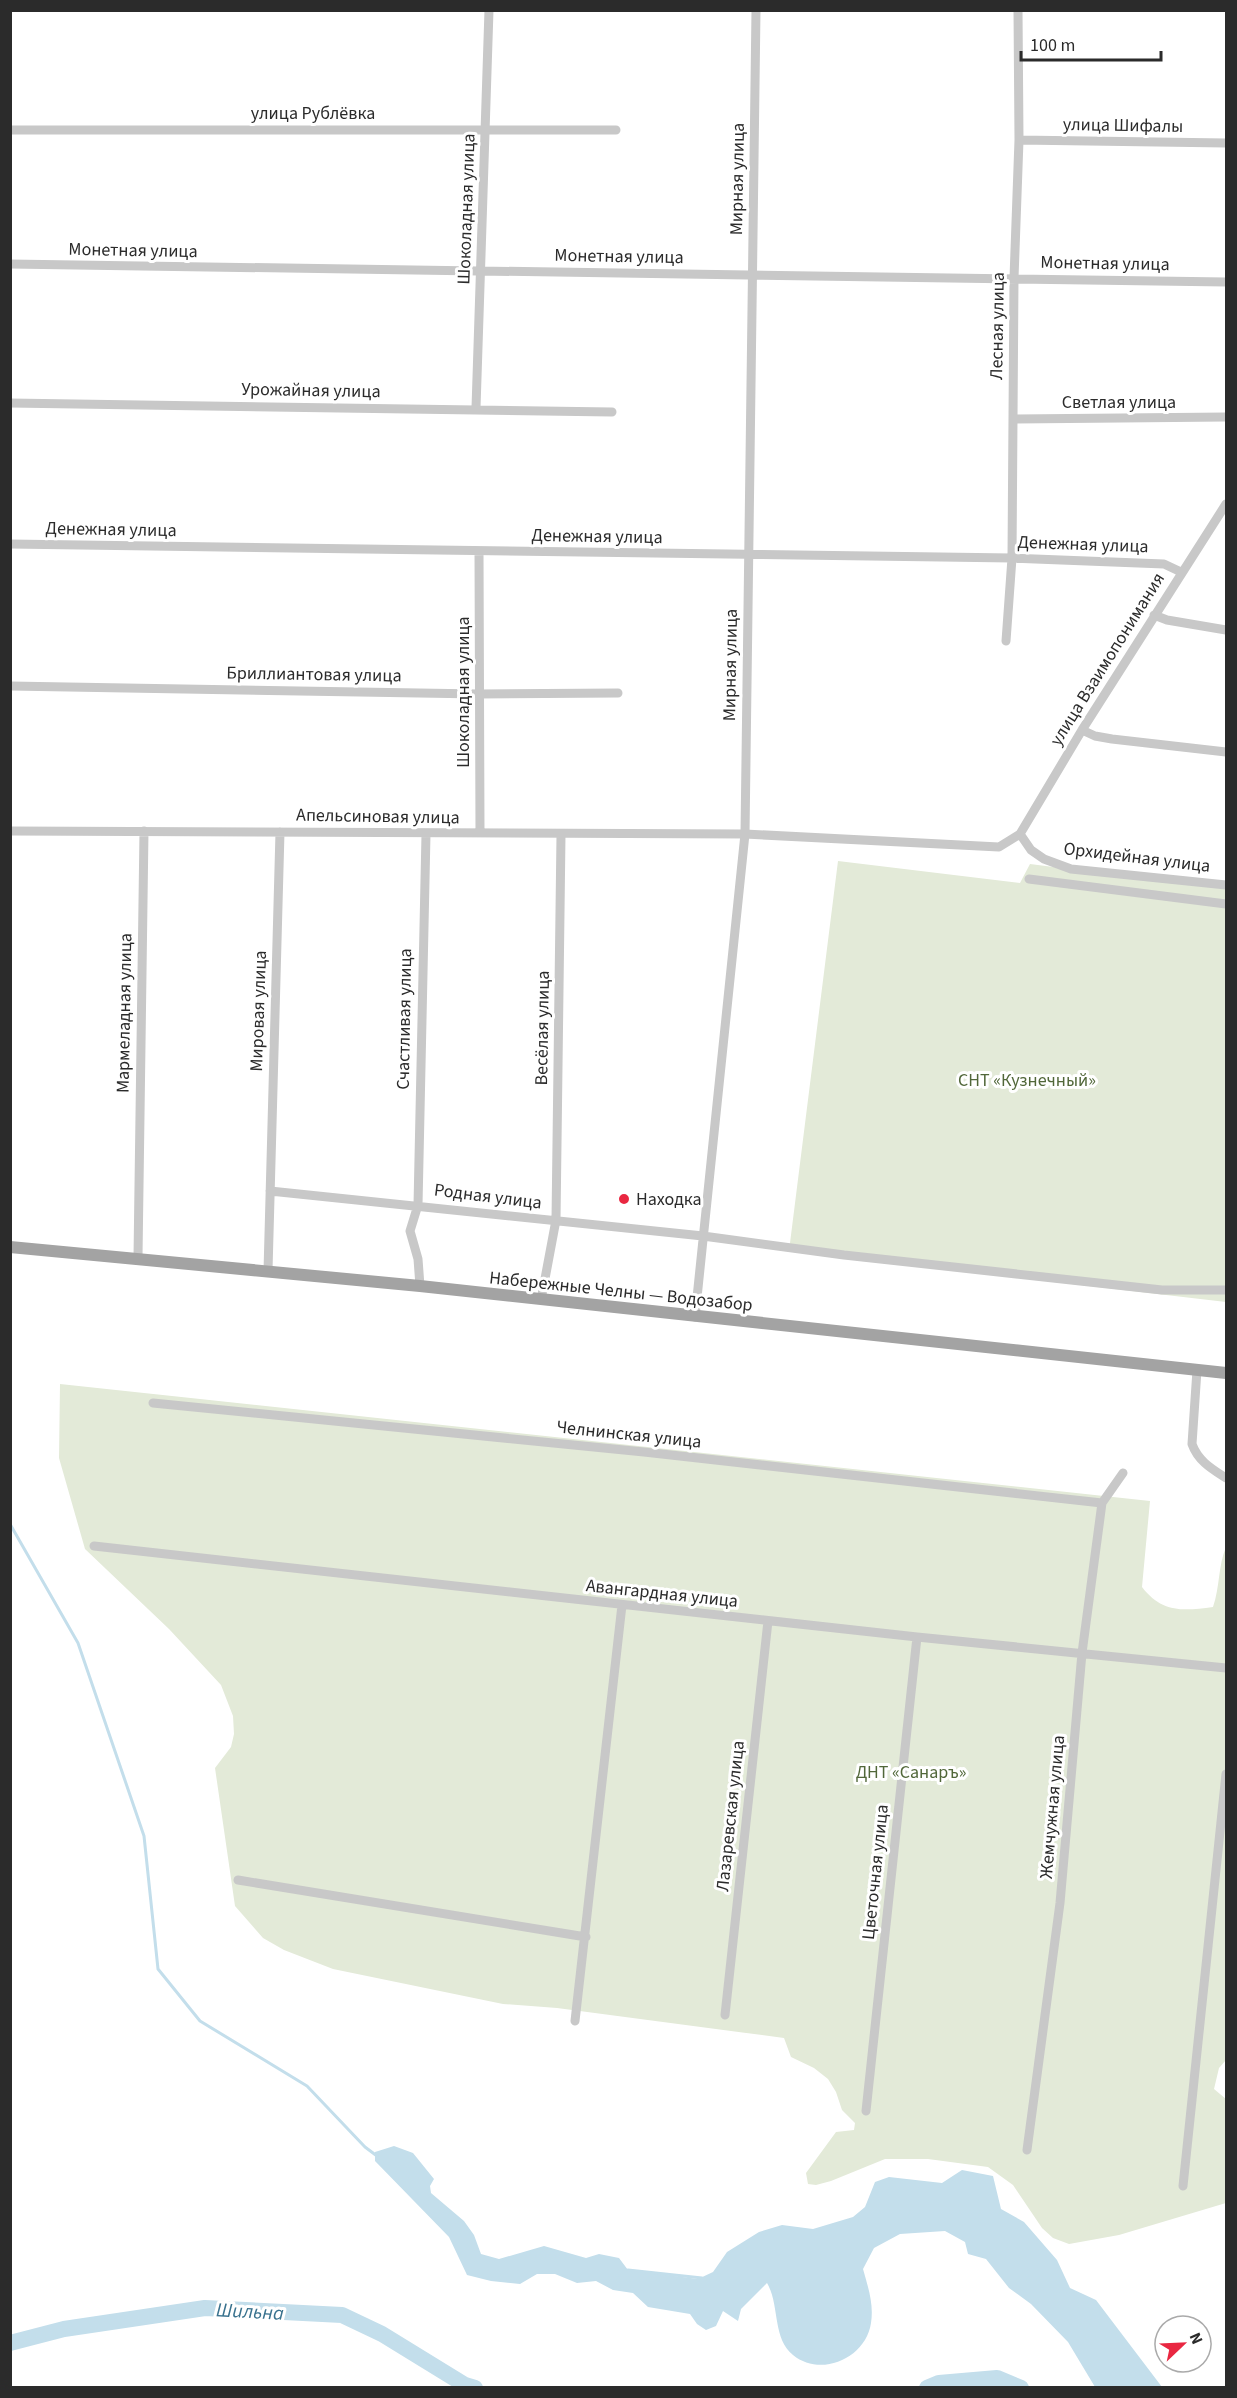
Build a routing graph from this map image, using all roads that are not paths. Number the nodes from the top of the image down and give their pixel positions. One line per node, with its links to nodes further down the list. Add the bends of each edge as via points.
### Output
1 (489, 10): 4 (street, Шоколадная улица)
2 (756, 10): 11 (street, Мирная улица)
3 (1018, 10): 7 (street, Лесная улица)
4 (485, 129): 5 (street, улица Рублёвка); 6 (street, улица Рублёвка); 10 (street, Шоколадная улица)
5 (10, 130)
6 (616, 130)
7 (1019, 141): 8 (street, улица Шифалы); 12 (street, Лесная улица)
8 (1227, 143)
9 (10, 264): 10 (street, Монетная улица)
10 (482, 270): 11 (street, Монетная улица); 15 (street, Шоколадная улица)
11 (752, 276): 12 (street, Монетная улица); 22 (street, Мирная улица)
12 (1014, 278): 13 (street, Монетная улица); 18 (street, Лесная улица)
13 (1227, 282)
14 (10, 404): 15 (street, Урожайная улица)
15 (476, 408): 16 (street, Урожайная улица)
16 (612, 412)
17 (1227, 417): 18 (street, Светлая улица)
18 (1012, 419): 23 (street, Лесная улица)
19 (1227, 504): 24 (street, улица Взаимопонимания)
20 (10, 544): 21 (street, Денежная улица)
21 (479, 551): 22 (street, Денежная улица); 30 (street, Шоколадная улица)
22 (747, 554): 23 (street, Денежная улица); 38 (street, Мирная улица)
23 (1012, 558): 24 (street, Денежная улица, via 1164,564); 27 (street, Лесная улица)
24 (1181, 572): 25 (street, улица Взаимопонимания)
25 (1154, 615): 26 (street); 31 (street, улица Взаимопонимания)
26 (1227, 630)
27 (1006, 641)
28 (10, 686): 30 (street, Бриллиантовая улица)
29 (618, 693): 30 (street, Бриллиантовая улица)
30 (479, 694): 36 (street, Шоколадная улица)
31 (1082, 730): 32 (street, via 1103,738); 39 (street, улица Взаимопонимания)
32 (1227, 752)
33 (10, 831): 34 (street, Апельсиновая улица)
34 (144, 831): 35 (street, Апельсиновая улица); 49 (street, Мармеладная улица)
35 (280, 832): 37 (street, Апельсиновая улица); 44 (street, Мировая улица)
36 (480, 833): 37 (street, Апельсиновая улица); 40 (street, Апельсиновая улица)
37 (426, 834): 45 (street, Счастливая улица)
38 (745, 834): 39 (street, Апельсиновая улица, via 999,847); 40 (street, Апельсиновая улица); 47 (street, Мирная улица)
39 (1020, 834): 42 (street, Орхидейная улица, via 1031,850 1044,859 1071,869)
40 (561, 835): 46 (street, Весёлая улица)
41 (1029, 879): 43 (street)
42 (1227, 885)
43 (1227, 904)
44 (270, 1191): 45 (street, Родная улица); 50 (street, Мировая улица)
45 (418, 1204): 46 (street, Родная улица); 51 (street, Счастливая улица, via 410,1230)
46 (556, 1220): 47 (street, Родная улица); 53 (street, Весёлая улица)
47 (703, 1236): 52 (street, Родная улица, via 1151,1289); 54 (street, Мирная улица)
48 (10, 1247): 49 (main road, Набережные Челны — Водозабор)
49 (138, 1257): 50 (main road, Набережные Челны — Водозабор)
50 (268, 1271): 51 (main road, Набережные Челны — Водозабор)
51 (420, 1286): 53 (main road, Набережные Челны — Водозабор)
52 (1227, 1290)
53 (541, 1300): 54 (main road, Набережные Челны — Водозабор)
54 (695, 1317): 55 (main road, Набережные Челны — Водозабор)
55 (1197, 1370): 56 (main road, Набережные Челны — Водозабор); 59 (street, via 1192,1444 1207,1466)
56 (1227, 1373)
57 (153, 1403): 60 (street, Челнинская улица)
58 (1123, 1473): 60 (street, Жемчужная улица)
59 (1227, 1478)
60 (1102, 1503): 65 (street, Жемчужная улица)
61 (94, 1546): 62 (street, Авангардная улица)
62 (622, 1605): 63 (street, Авангардная улица); 69 (street)
63 (768, 1621): 64 (street, Авангардная улица); 70 (street, Лазаревская улица)
64 (917, 1637): 65 (street, Авангардная улица); 72 (street, Цветочная улица)
65 (1082, 1653): 66 (street, Авангардная улица); 73 (street, Жемчужная улица, via 1060,1903)
66 (1227, 1668)
67 (1227, 1774): 74 (street)
68 (238, 1880): 69 (street)
69 (586, 1937): 71 (street)
70 (725, 2015)
71 (575, 2021)
72 (866, 2111)
73 (1027, 2150)
74 (1183, 2186)

